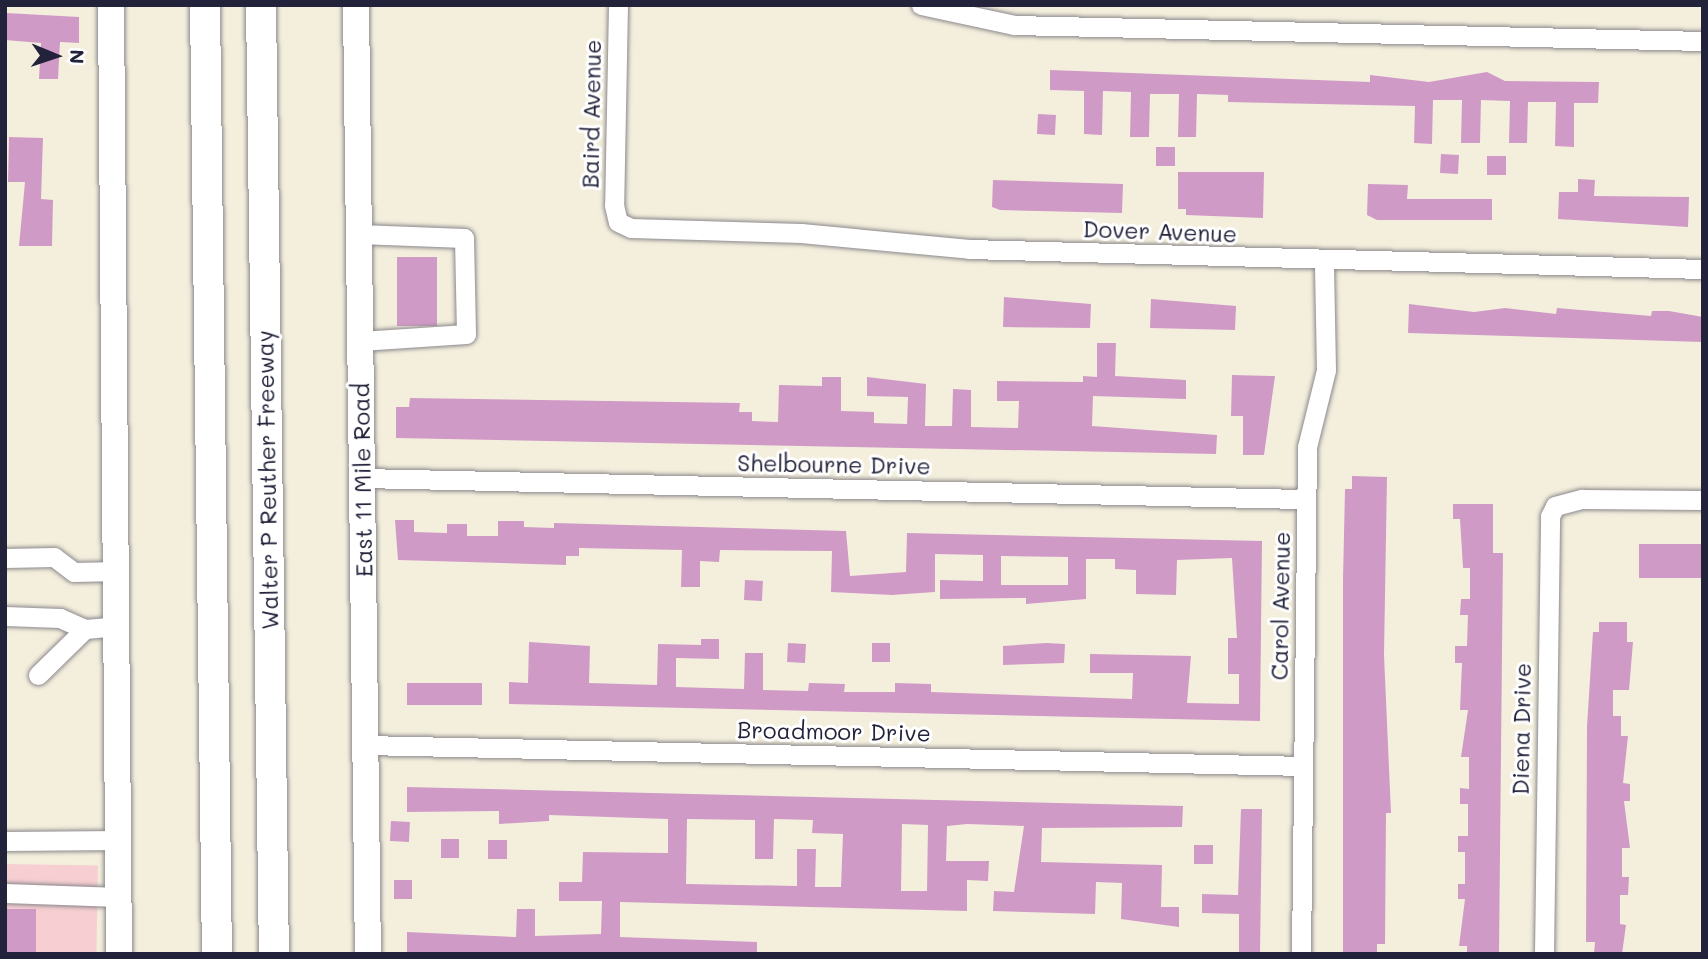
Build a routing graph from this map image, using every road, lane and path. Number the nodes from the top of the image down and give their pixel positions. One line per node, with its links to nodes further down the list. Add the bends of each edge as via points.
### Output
1 (111, 5): 17 (main road)
2 (205, 5): 29 (highway)
3 (261, 5): 30 (highway, Walter P Reuther Freeway)
4 (356, 5): 9 (main road, East 11 Mile Road)
5 (618, 5): 8 (street, Baird Avenue)
6 (921, 5): 7 (street, via 1014,25)
7 (1703, 41)
8 (618, 222): 10 (street, Dover Avenue, via 642,230 801,233 969,249)
9 (359, 234): 12 (main road, East 11 Mile Road); 12 (street, via 464,238 466,334)
10 (1324, 261): 11 (street, Dover Avenue); 14 (street, Carol Avenue, via 1326,370 1307,447)
11 (1703, 269)
12 (360, 341): 13 (main road, East 11 Mile Road)
13 (362, 478): 14 (street, Shelbourne Drive); 22 (main road, East 11 Mile Road)
14 (1306, 499): 23 (street, Carol Avenue)
15 (1703, 500): 33 (street, Diena Drive, via 1582,499 1555,506 1548,526)
16 (5, 558): 17 (street, via 54,557 74,572)
17 (118, 571): 19 (main road)
18 (5, 616): 20 (street, via 60,618)
19 (118, 626): 20 (street); 24 (main road)
20 (85, 629): 21 (street)
21 (38, 675)
22 (365, 745): 23 (street, Broadmoor Drive); 31 (main road, East 11 Mile Road)
23 (1303, 766): 32 (street, Carol Avenue)
24 (119, 840): 25 (street); 27 (main road)
25 (5, 841)
26 (5, 893): 27 (street)
27 (119, 897): 28 (main road)
28 (119, 954)
29 (218, 954)
30 (274, 954)
31 (368, 954)
32 (1301, 954)
33 (1544, 954)

